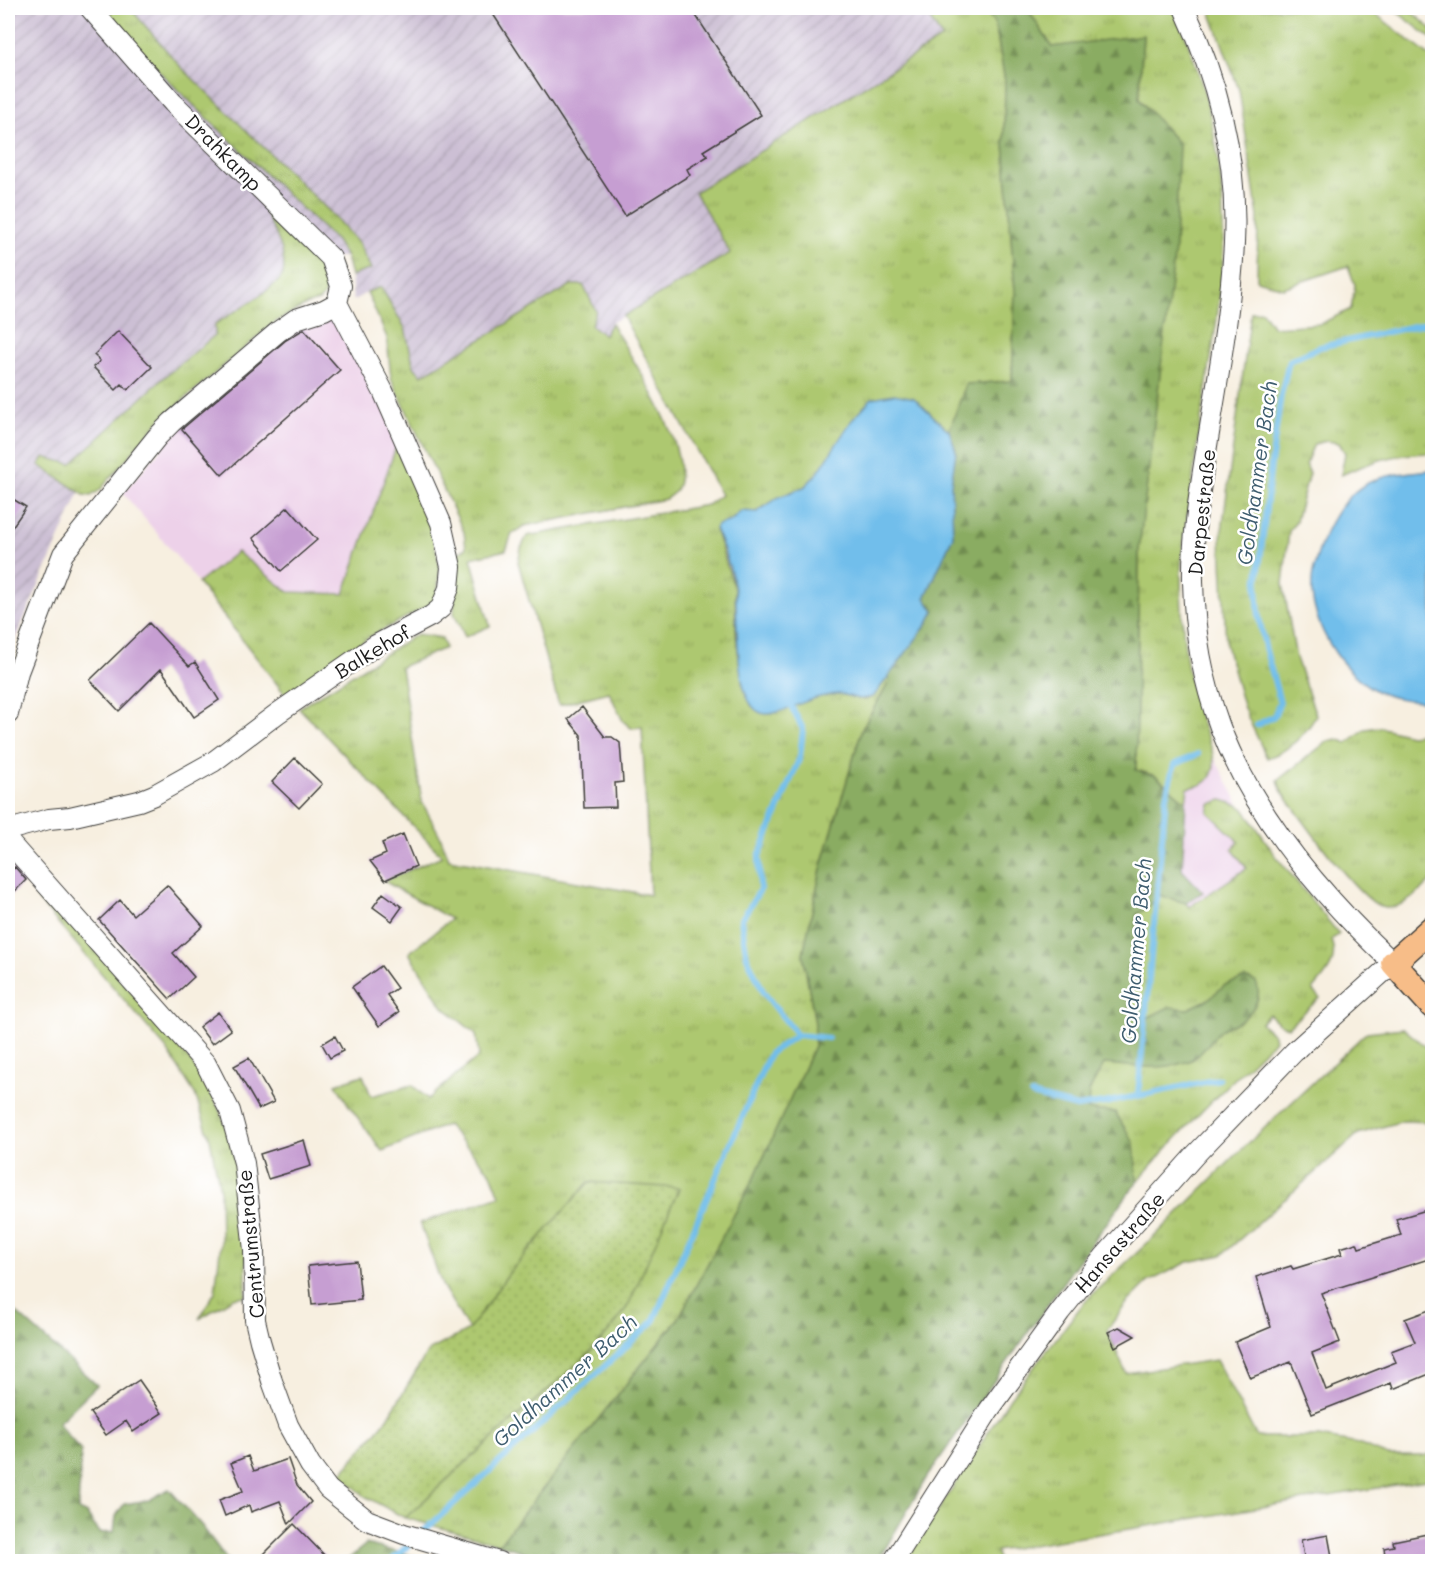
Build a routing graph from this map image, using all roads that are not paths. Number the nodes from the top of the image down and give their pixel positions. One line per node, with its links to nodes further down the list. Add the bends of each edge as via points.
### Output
1 (90, 8): 3 (street, Drahkamp, via 173,103 331,258 341,286)
2 (1184, 8): 8 (street, Darpestraße, via 1215,88 1228,148 1234,211 1229,308 1194,547 1194,606 1200,652 1220,728 1272,824 1358,930)
3 (337, 303): 4 (street, via 296,319 279,331 172,422 72,542 57,568 18,672); 5 (street, Balkehof, via 382,391 441,523 451,567 449,588 441,608 376,645 213,762 154,795)
4 (8, 714)
5 (8, 830)
6 (8, 841): 10 (street, Centrumstraße, via 206,1064 219,1088 244,1163 254,1250 255,1320 288,1425 310,1466 328,1489 367,1520)
7 (1432, 928): 8 (main road)
8 (1393, 963): 9 (main road); 11 (street, Hansastraße, via 1294,1052 1104,1257 989,1410)
9 (1432, 1006)
10 (498, 1562)
11 (893, 1562)

